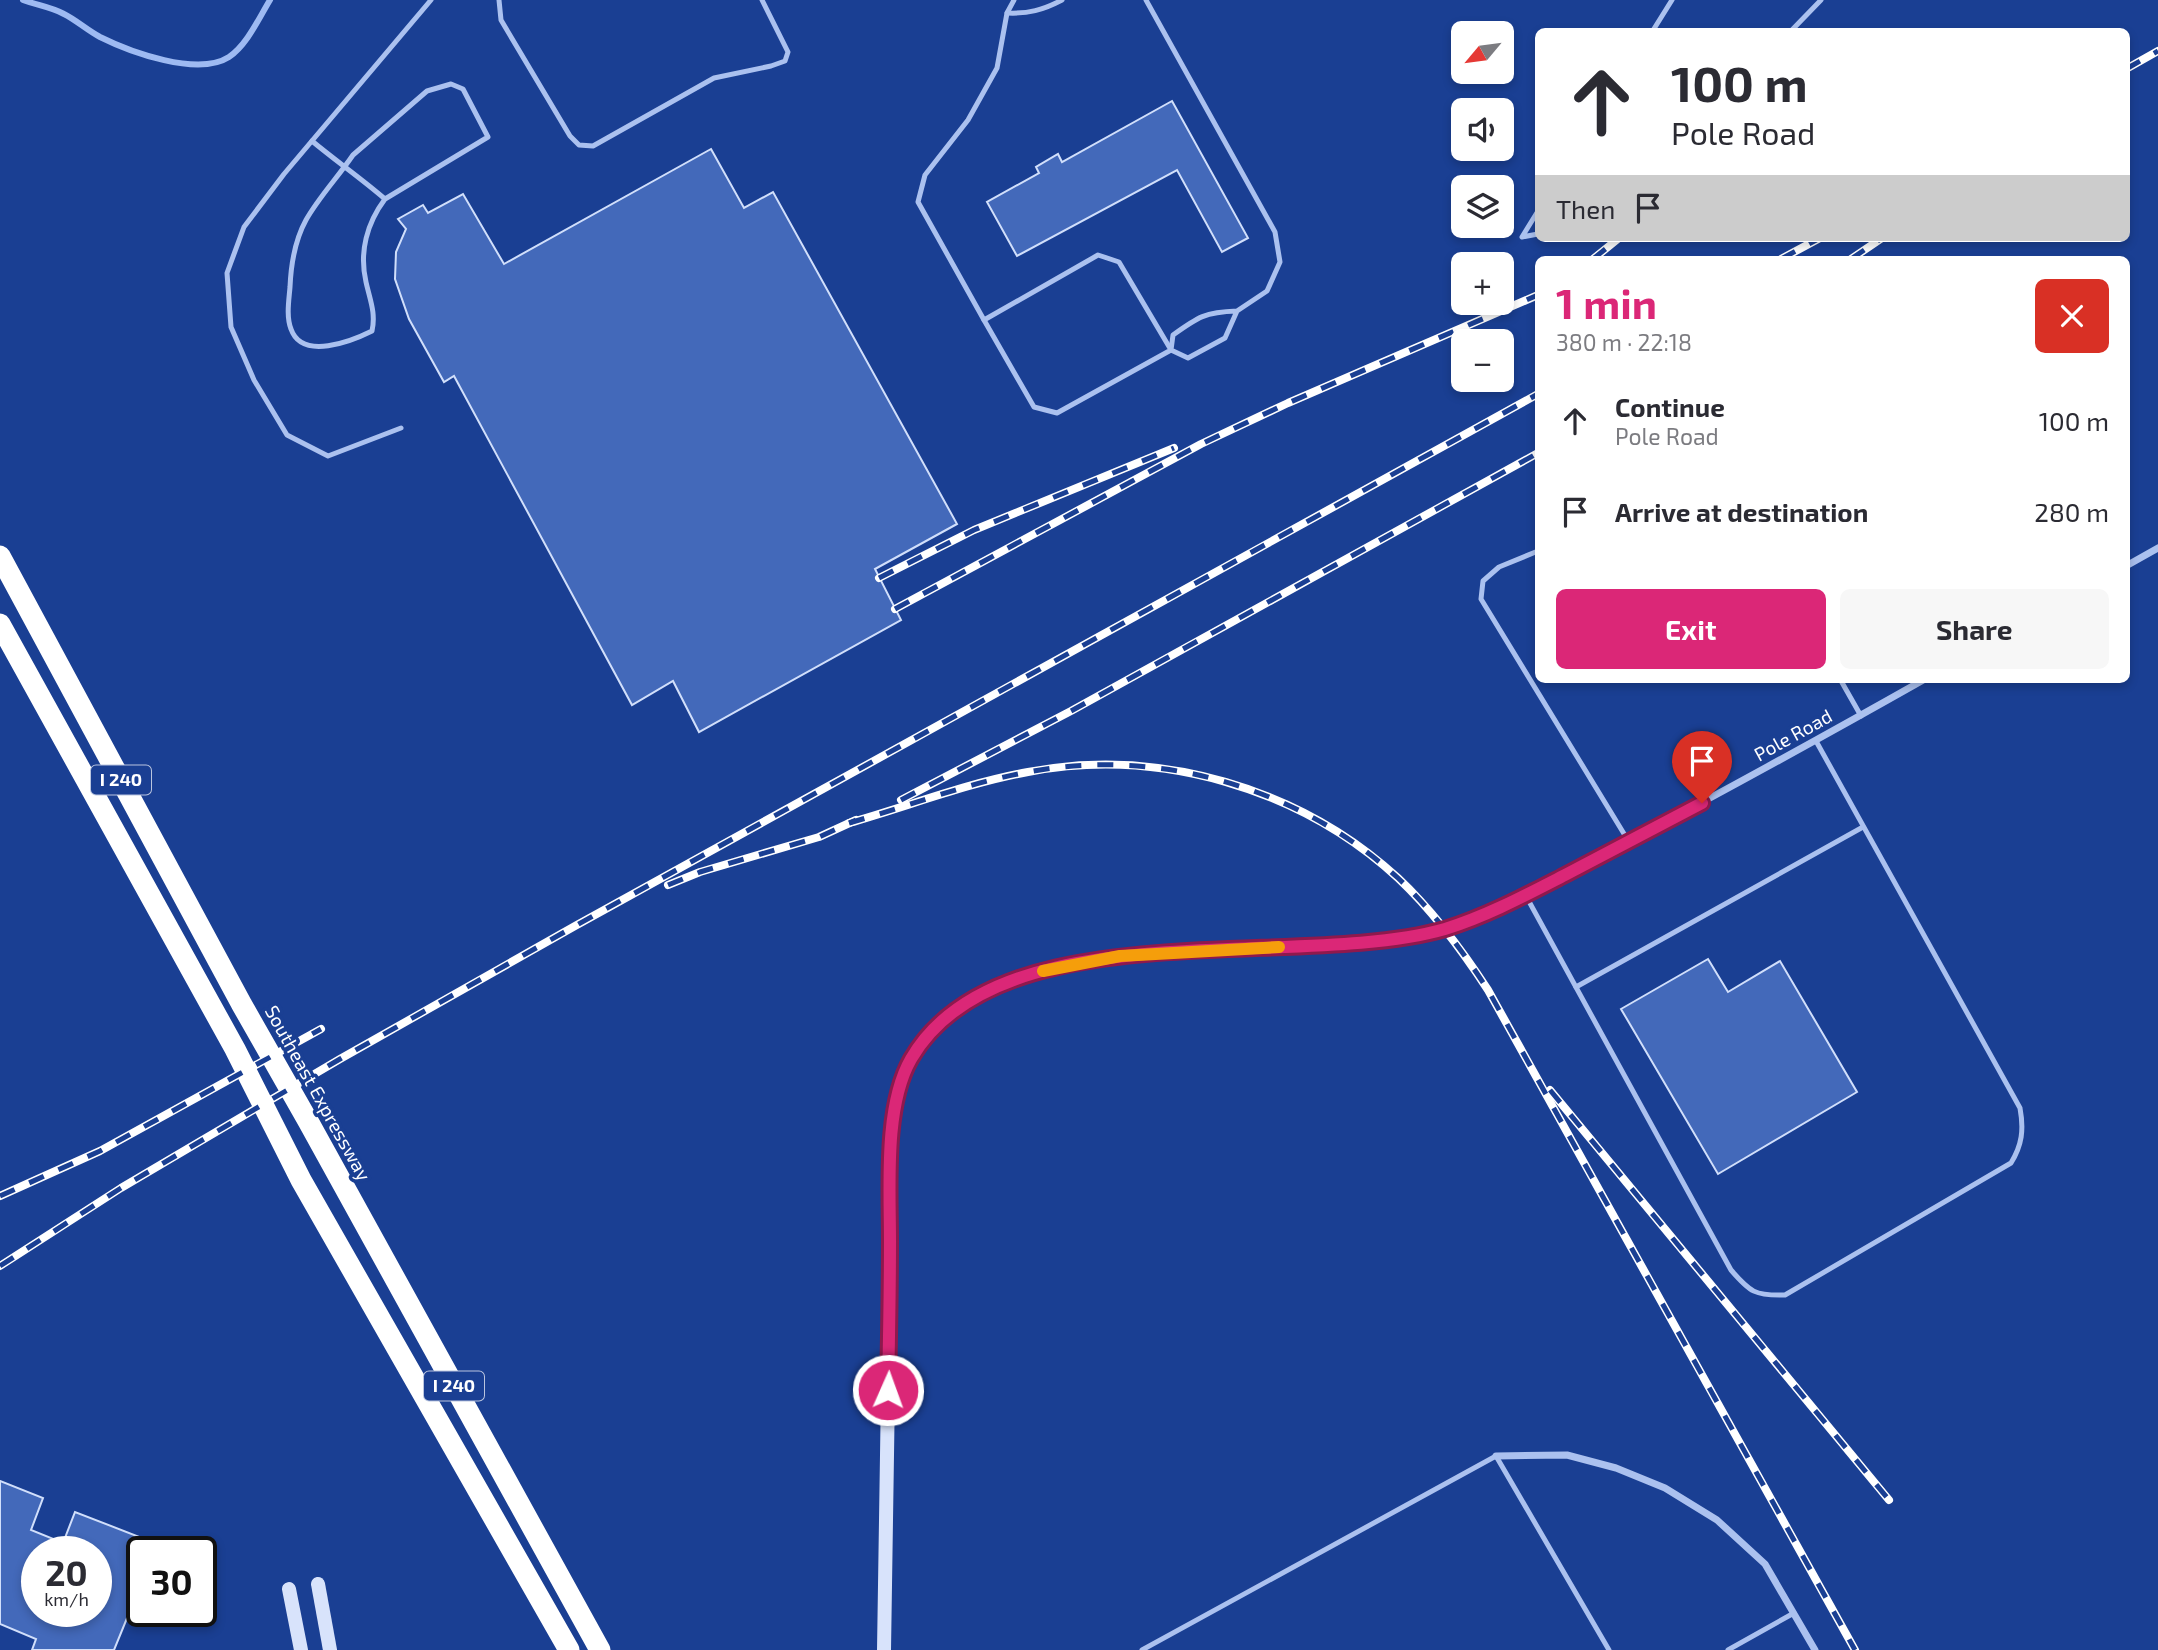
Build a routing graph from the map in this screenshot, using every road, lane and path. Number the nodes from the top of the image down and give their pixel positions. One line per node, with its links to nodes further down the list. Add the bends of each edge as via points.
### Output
1 (431, 0): 12 (lane)
2 (499, 0): 3 (lane, via 501,20 570,136 579,145 593,146 714,78 785,61 788,52)
3 (762, 0)
4 (1014, 0): 9 (lane)
5 (1062, 0): 9 (lane, via 1027,14)
6 (1146, 0): 17 (lane, via 1275,232 1280,262 1267,290)
7 (1672, 0): 10 (lane)
8 (1821, 0): 11 (lane)
9 (1007, 13): 18 (lane, via 997,68 968,120 925,174 918,202)
10 (1654, 28)
11 (1794, 28)
12 (312, 142): 13 (lane); 20 (lane, via 244,227 228,273 231,327 254,380 288,435 328,456)
13 (344, 167): 14 (lane); 14 (lane, via 428,91 451,84 463,89 488,137); 14 (lane, via 305,221 291,262 288,315 291,332 303,343 320,347 349,342 372,331 375,317 365,278 364,243 373,215)
14 (385, 199)
15 (1535, 216): 16 (lane, via 1522,237)
16 (1535, 235)
17 (1237, 311): 19 (lane, via 1210,312 1193,320 1172,335); 19 (lane, via 1225,338 1188,358)
18 (984, 320): 19 (lane, via 1034,407 1057,413); 19 (lane, via 1098,255 1119,262)
19 (1171, 350)
20 (401, 428)
21 (2158, 548): 24 (street)
22 (1535, 552): 31 (lane, via 1499,567 1483,581 1481,599)
23 (0, 556): 42 (highway, Southeast Expressway / I 240, via 242,1005)
24 (2130, 564)
25 (0, 624): 41 (highway, I 240, via 302,1180)
26 (1842, 683): 28 (lane)
27 (1918, 683): 28 (street, Pole Road)
28 (1861, 716): 29 (street, Pole Road)
29 (1816, 741): 30 (lane); 31 (street, Pole Road)
30 (1863, 827): 33 (lane); 33 (lane, via 2020,1108 2024,1127 2011,1163 1785,1295 1762,1296 1731,1270)
31 (1629, 842): 32 (street, Pole Road)
32 (1526, 896): 33 (lane); 34 (street, Pole Road, via 1420,935 1359,943 1133,955 1055,968 1017,979 958,1006 937,1023 911,1058 899,1086 892,1130)
33 (1576, 987)
34 (888, 1390): 43 (main road)
35 (1496, 1457): 38 (street, via 1567,1455 1665,1488 1717,1520 1765,1564); 44 (lane); 45 (lane)
36 (318, 1584): 40 (main road)
37 (289, 1589): 39 (main road)
38 (1794, 1613): 46 (lane); 47 (street)
39 (302, 1650)
40 (330, 1650)
41 (569, 1650)
42 (600, 1650)
43 (884, 1650)
44 (1142, 1650)
45 (1609, 1650)
46 (1728, 1650)
47 (1815, 1650)

